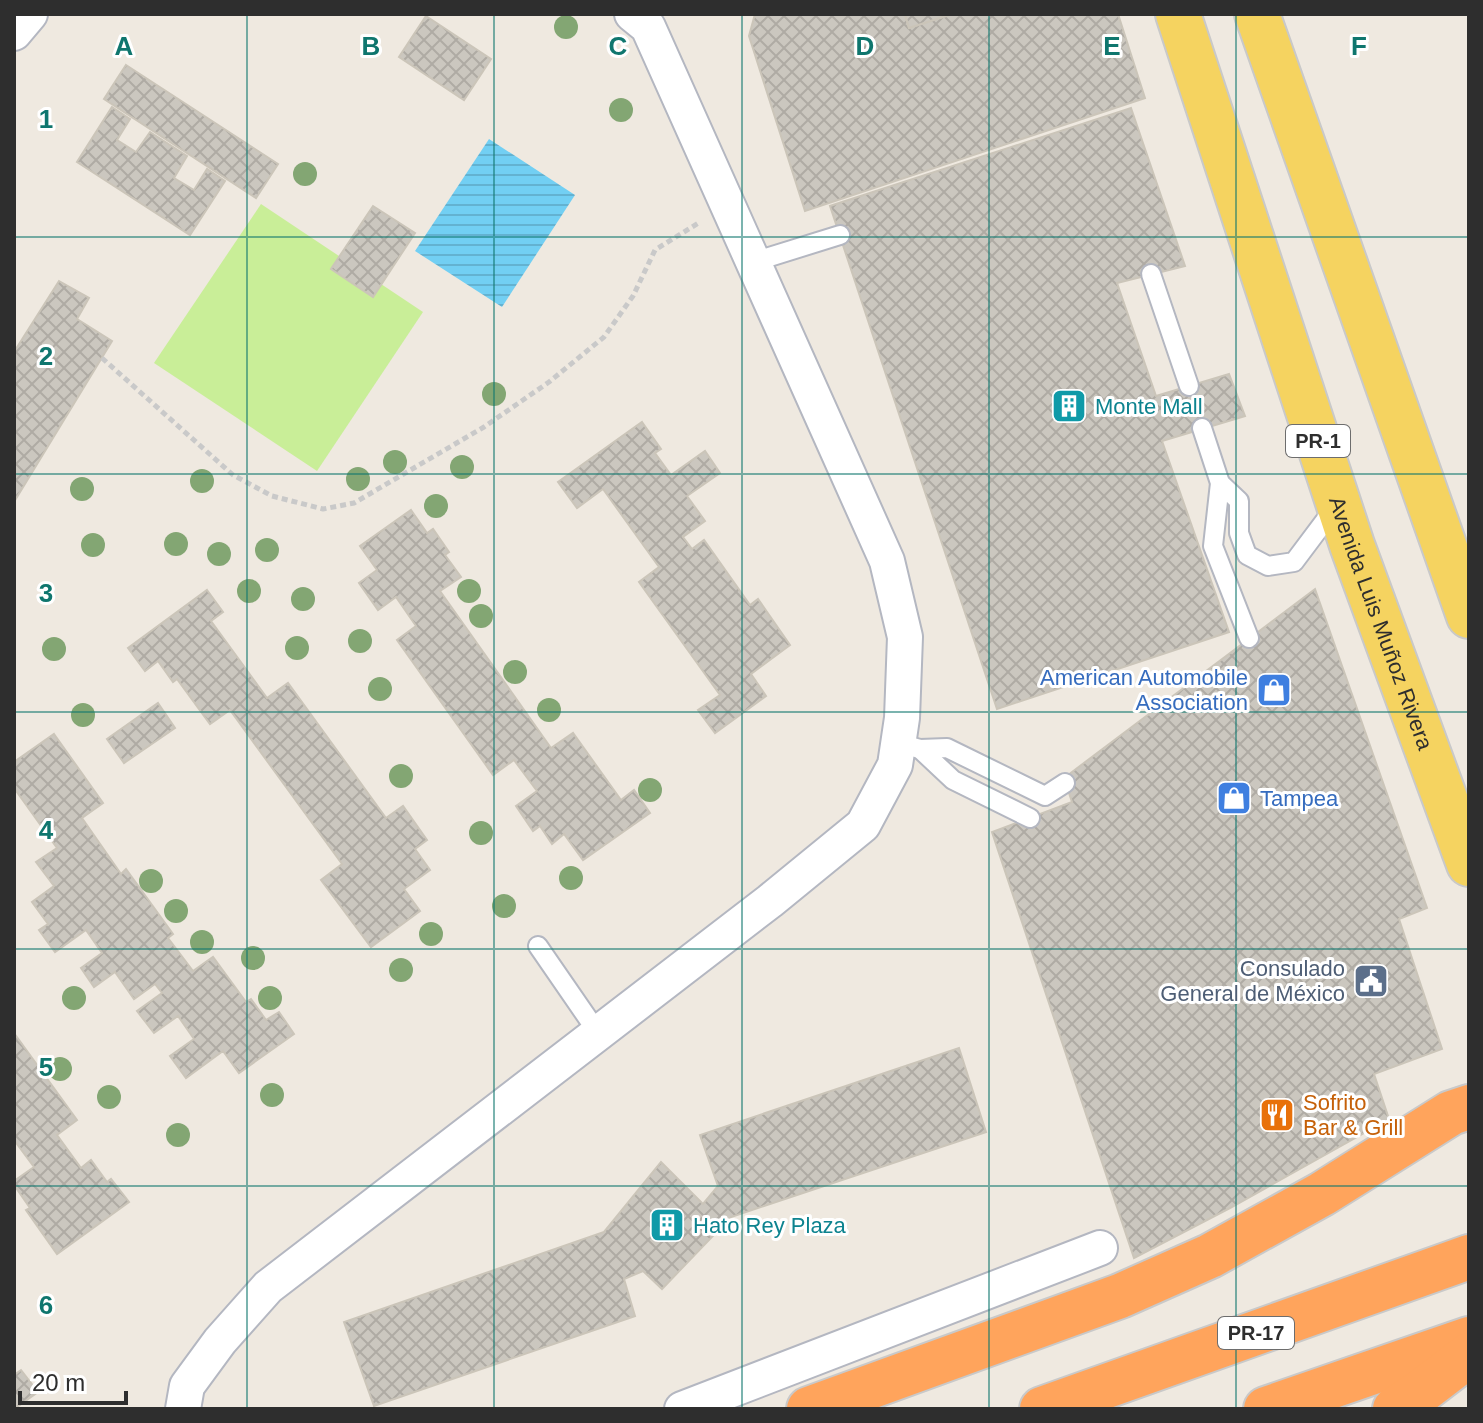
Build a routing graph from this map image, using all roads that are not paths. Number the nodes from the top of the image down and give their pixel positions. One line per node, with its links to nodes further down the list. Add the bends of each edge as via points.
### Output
1 (30, 14): 5 (street)
2 (1178, 14): 12 (main road, Avenida Luis Muñoz Rivera / PR-1)
3 (1257, 14): 13 (main road)
4 (647, 18): 7 (street)
5 (14, 33)
6 (840, 235): 7 (lane)
7 (753, 262): 15 (street, via 887,561 905,637 902,718)
8 (1151, 274): 9 (lane)
9 (1189, 386)
10 (1202, 428): 11 (lane)
11 (1220, 483): 12 (lane, via 1239,501 1239,533 1247,555 1268,566 1294,562); 14 (lane, via 1213,546)
12 (1338, 503): 18 (main road, Avenida Luis Muñoz Rivera / PR-1)
13 (1469, 616)
14 (1249, 638)
15 (909, 746): 16 (lane, via 947,748 1045,796); 17 (lane, via 953,780); 20 (street, via 863,825)
16 (1065, 783)
17 (1030, 818)
18 (1469, 864)
19 (538, 946): 20 (lane)
20 (598, 1033): 26 (street, via 268,1287 187,1386)
21 (1463, 1100): 28 (highway, via 1322,1194 1210,1256 1120,1296)
22 (1100, 1248): 27 (street)
23 (1469, 1257): 29 (highway, PR-17)
24 (1469, 1339): 30 (highway)
25 (1469, 1355): 31 (highway)
26 (183, 1409)
27 (682, 1409)
28 (809, 1409)
29 (1042, 1409)
30 (1266, 1409)
31 (1395, 1409)

